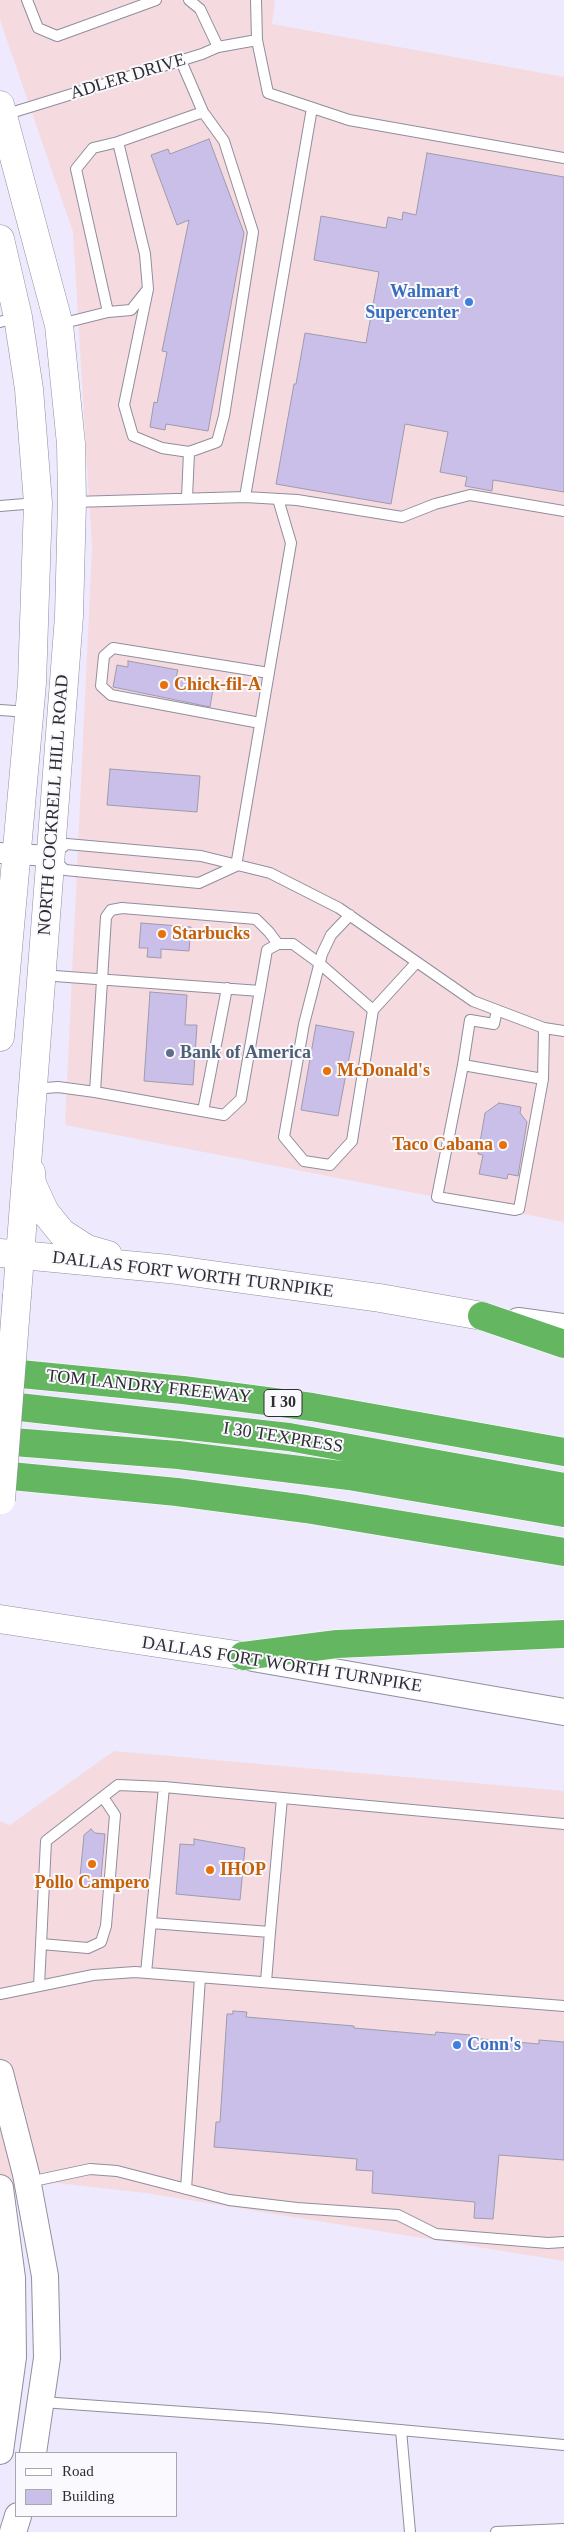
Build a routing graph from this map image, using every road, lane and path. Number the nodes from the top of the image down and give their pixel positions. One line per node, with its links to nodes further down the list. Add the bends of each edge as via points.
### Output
1 (27, 0): 2 (lane, via 38,28 57,36)
2 (156, 0)
3 (189, 0): 6 (lane, via 200,9)
4 (256, 0): 5 (lane)
5 (257, 40): 6 (lane, ADLER DRIVE); 8 (lane, via 268,93)
6 (218, 47): 7 (lane, ADLER DRIVE)
7 (181, 61): 9 (lane, ADLER DRIVE); 10 (lane)
8 (312, 108): 12 (lane, via 349,120); 19 (lane)
9 (1, 112): 17 (main road, NORTH COCKRELL HILL ROAD)
10 (203, 112): 11 (lane); 18 (lane, via 224,141 253,232 224,416 217,442)
11 (118, 142): 14 (lane, via 145,254); 15 (lane, via 93,148 76,169)
12 (564, 158)
13 (0, 239): 16 (main road, NORTH COCKRELL HILL ROAD)
14 (148, 289): 15 (lane, via 131,310); 18 (lane, via 124,405 133,436 162,448)
15 (108, 312): 17 (lane)
16 (9, 319): 22 (main road, NORTH COCKRELL HILL ROAD, via 29,389)
17 (59, 324): 23 (main road, NORTH COCKRELL HILL ROAD, via 71,444)
18 (189, 452): 20 (lane)
19 (245, 497): 20 (lane); 21 (lane)
20 (187, 498): 23 (lane)
21 (278, 499): 25 (lane, via 402,517 470,495); 26 (lane, via 291,542)
22 (38, 502): 23 (main road); 24 (lane); 28 (main road, NORTH COCKRELL HILL ROAD)
23 (72, 502): 31 (main road, NORTH COCKRELL HILL ROAD, via 69,616)
24 (0, 506)
25 (564, 511)
26 (269, 673): 29 (lane); 29 (lane, via 113,648 104,656 101,686 111,695)
27 (0, 710): 28 (lane)
28 (30, 712): 30 (main road, NORTH COCKRELL HILL ROAD)
29 (260, 723): 32 (lane)
30 (8, 853): 31 (street); 45 (main road, NORTH COCKRELL HILL ROAD)
31 (50, 856): 32 (lane, via 67,844 201,856); 32 (lane, via 65,870 199,883); 37 (main road, NORTH COCKRELL HILL ROAD)
32 (236, 866): 33 (lane, via 270,873)
33 (350, 916): 35 (lane, via 331,936); 36 (lane)
34 (278, 944): 35 (lane, via 293,944); 38 (lane, via 256,919 122,908 111,910 106,917); 40 (lane, via 267,950)
35 (320, 963): 41 (lane); 41 (lane, via 304,1024 284,1137 304,1161 330,1165 352,1141)
36 (416, 963): 41 (lane); 42 (lane, via 473,1001)
37 (40, 975): 38 (lane); 48 (main road, NORTH COCKRELL HILL ROAD)
38 (101, 980): 39 (lane); 49 (lane)
39 (227, 988): 40 (lane); 50 (lane)
40 (260, 991): 50 (lane, via 241,1099 224,1115)
41 (373, 1010)
42 (496, 1010): 43 (lane); 46 (lane, via 494,1024 470,1020)
43 (544, 1028): 44 (lane); 47 (lane)
44 (564, 1031)
45 (0, 1038)
46 (463, 1065): 47 (lane); 47 (lane, via 437,1197 515,1210 519,1208)
47 (543, 1080)
48 (32, 1089): 49 (lane, via 58,1087); 51 (main road, NORTH COCKRELL HILL ROAD)
49 (95, 1092): 50 (lane)
50 (203, 1111)
51 (27, 1148): 52 (main road, NORTH COCKRELL HILL ROAD); 53 (main road, via 32,1184 45,1212 62,1234 87,1249)
52 (10, 1254): 53 (main road, DALLAS FORT WORTH TURNPIKE); 63 (main road, NORTH COCKRELL HILL ROAD, bridge, via 17,1295)
53 (153, 1268): 54 (main road, DALLAS FORT WORTH TURNPIKE, via 380,1298)
54 (482, 1316): 55 (street, DALLAS FORT WORTH TURNPIKE); 56 (highway)
55 (564, 1327)
56 (564, 1344)
57 (0, 1372): 60 (highway, TOM LANDRY FREEWAY / I 30, via 312,1407)
58 (0, 1405): 62 (highway, I 30 TEXPRESS, via 289,1437)
59 (0, 1441): 65 (highway, via 178,1455 349,1476)
60 (564, 1452)
61 (0, 1475): 66 (highway, via 177,1492 306,1509)
62 (564, 1487)
63 (1, 1500): 64 (main road, NORTH COCKRELL HILL ROAD)
64 (0, 1512)
65 (564, 1513)
66 (564, 1552)
67 (0, 1620): 69 (main road, DALLAS FORT WORTH TURNPIKE)
68 (564, 1634): 69 (highway, via 337,1644)
69 (242, 1656): 70 (street, DALLAS FORT WORTH TURNPIKE)
70 (564, 1712)
71 (164, 1787): 72 (lane, via 118,1785); 73 (lane); 75 (lane)
72 (103, 1797): 77 (lane, via 46,1841); 77 (lane, via 115,1815 106,1926 101,1942 88,1948)
73 (282, 1798): 74 (lane); 76 (lane)
74 (564, 1824)
75 (151, 1923): 76 (lane); 78 (lane)
76 (270, 1932): 80 (lane)
77 (41, 1944): 81 (lane)
78 (146, 1973): 79 (lane); 81 (lane, via 93,1975)
79 (200, 1977): 80 (lane); 87 (lane)
80 (266, 1982): 83 (lane)
81 (39, 1986): 82 (lane)
82 (0, 1994)
83 (564, 2006)
84 (0, 2073): 85 (street)
85 (28, 2182): 87 (lane, via 90,2170 117,2171); 90 (street, via 45,2276 47,2358)
86 (0, 2188): 89 (street, via 12,2278 13,2358)
87 (186, 2189): 88 (lane, via 229,2200 398,2215 436,2234)
88 (564, 2242)
89 (4, 2396): 90 (street); 93 (street)
90 (41, 2402): 91 (lane); 94 (street)
91 (402, 2430): 92 (lane); 98 (lane)
92 (564, 2445)
93 (0, 2451)
94 (34, 2452)
95 (18, 2517): 97 (street)
96 (564, 2529): 99 (lane)
97 (14, 2532)
98 (410, 2532)
99 (496, 2532)

